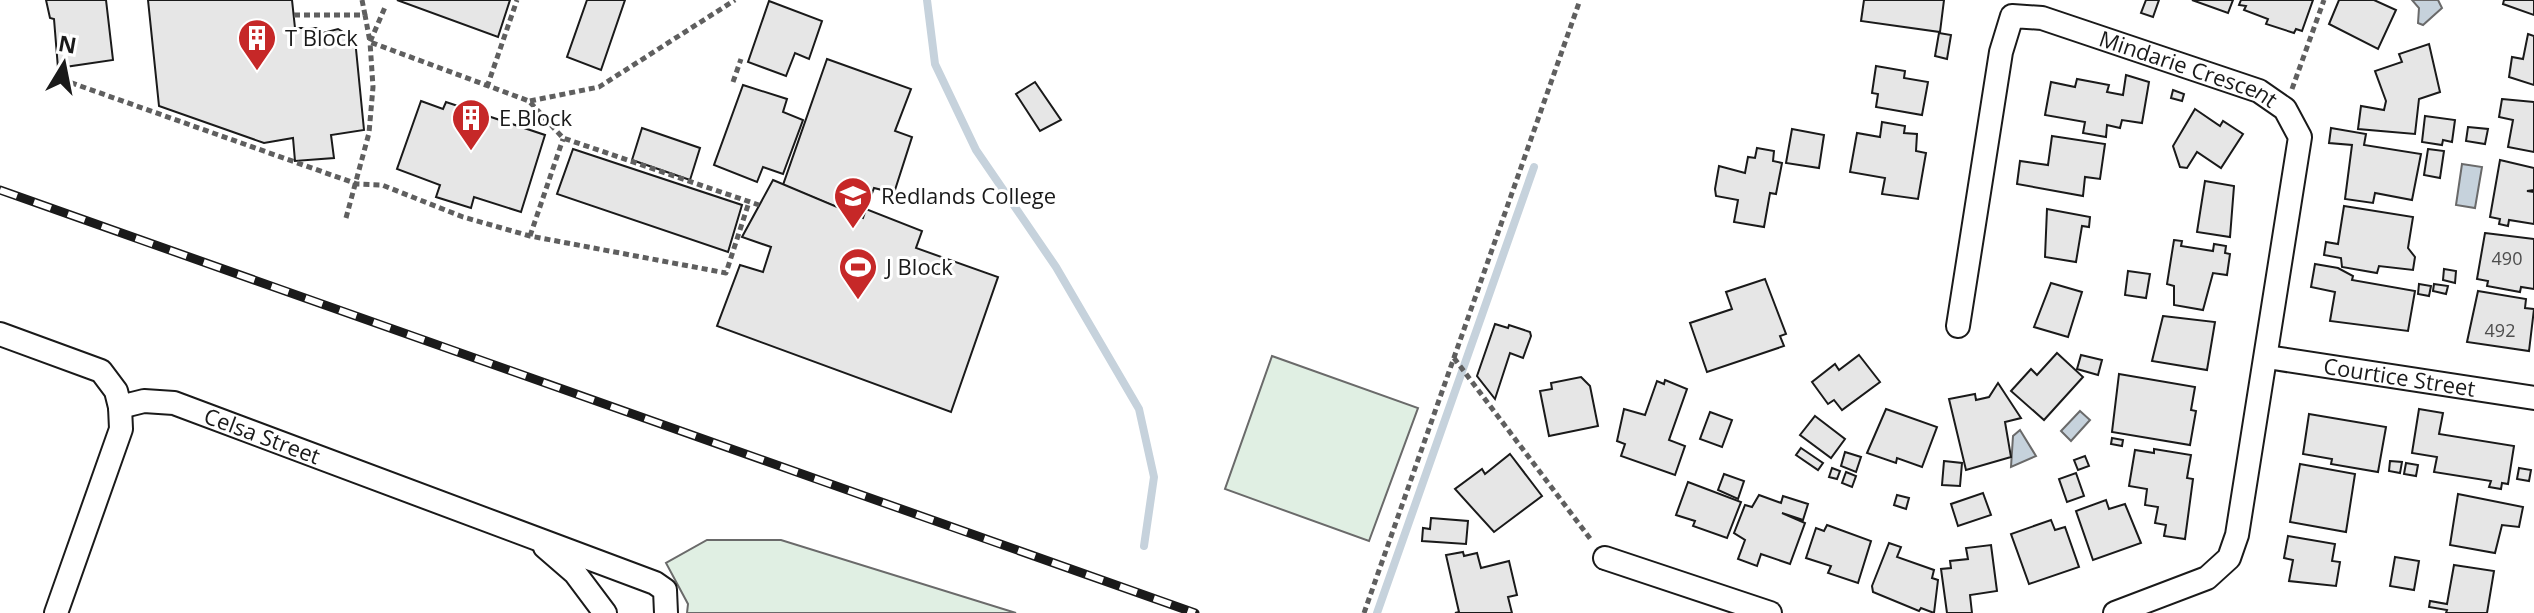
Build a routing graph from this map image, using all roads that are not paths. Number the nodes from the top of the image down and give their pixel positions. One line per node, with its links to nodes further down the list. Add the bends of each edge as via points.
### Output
1 (1958, 326): 3 (street, Mindarie Crescent, via 2001,52 2012,16 2042,18 2259,91 2285,109 2300,137)
2 (0, 334): 5 (street, via 101,371)
3 (2267, 357): 4 (street, Courtice Street); 12 (street, Mindarie Crescent, via 2229,558 2207,578)
4 (2534, 398)
5 (120, 407): 6 (street, Celsa Street, via 144,401 174,403); 8 (street, via 121,429)
6 (541, 543): 9 (street, Celsa Street, via 575,573); 10 (street, Celsa Street, via 655,583 665,590)
7 (1605, 558): 11 (street)
8 (56, 613)
9 (605, 613)
10 (666, 613)
11 (1770, 613)
12 (2115, 613)

